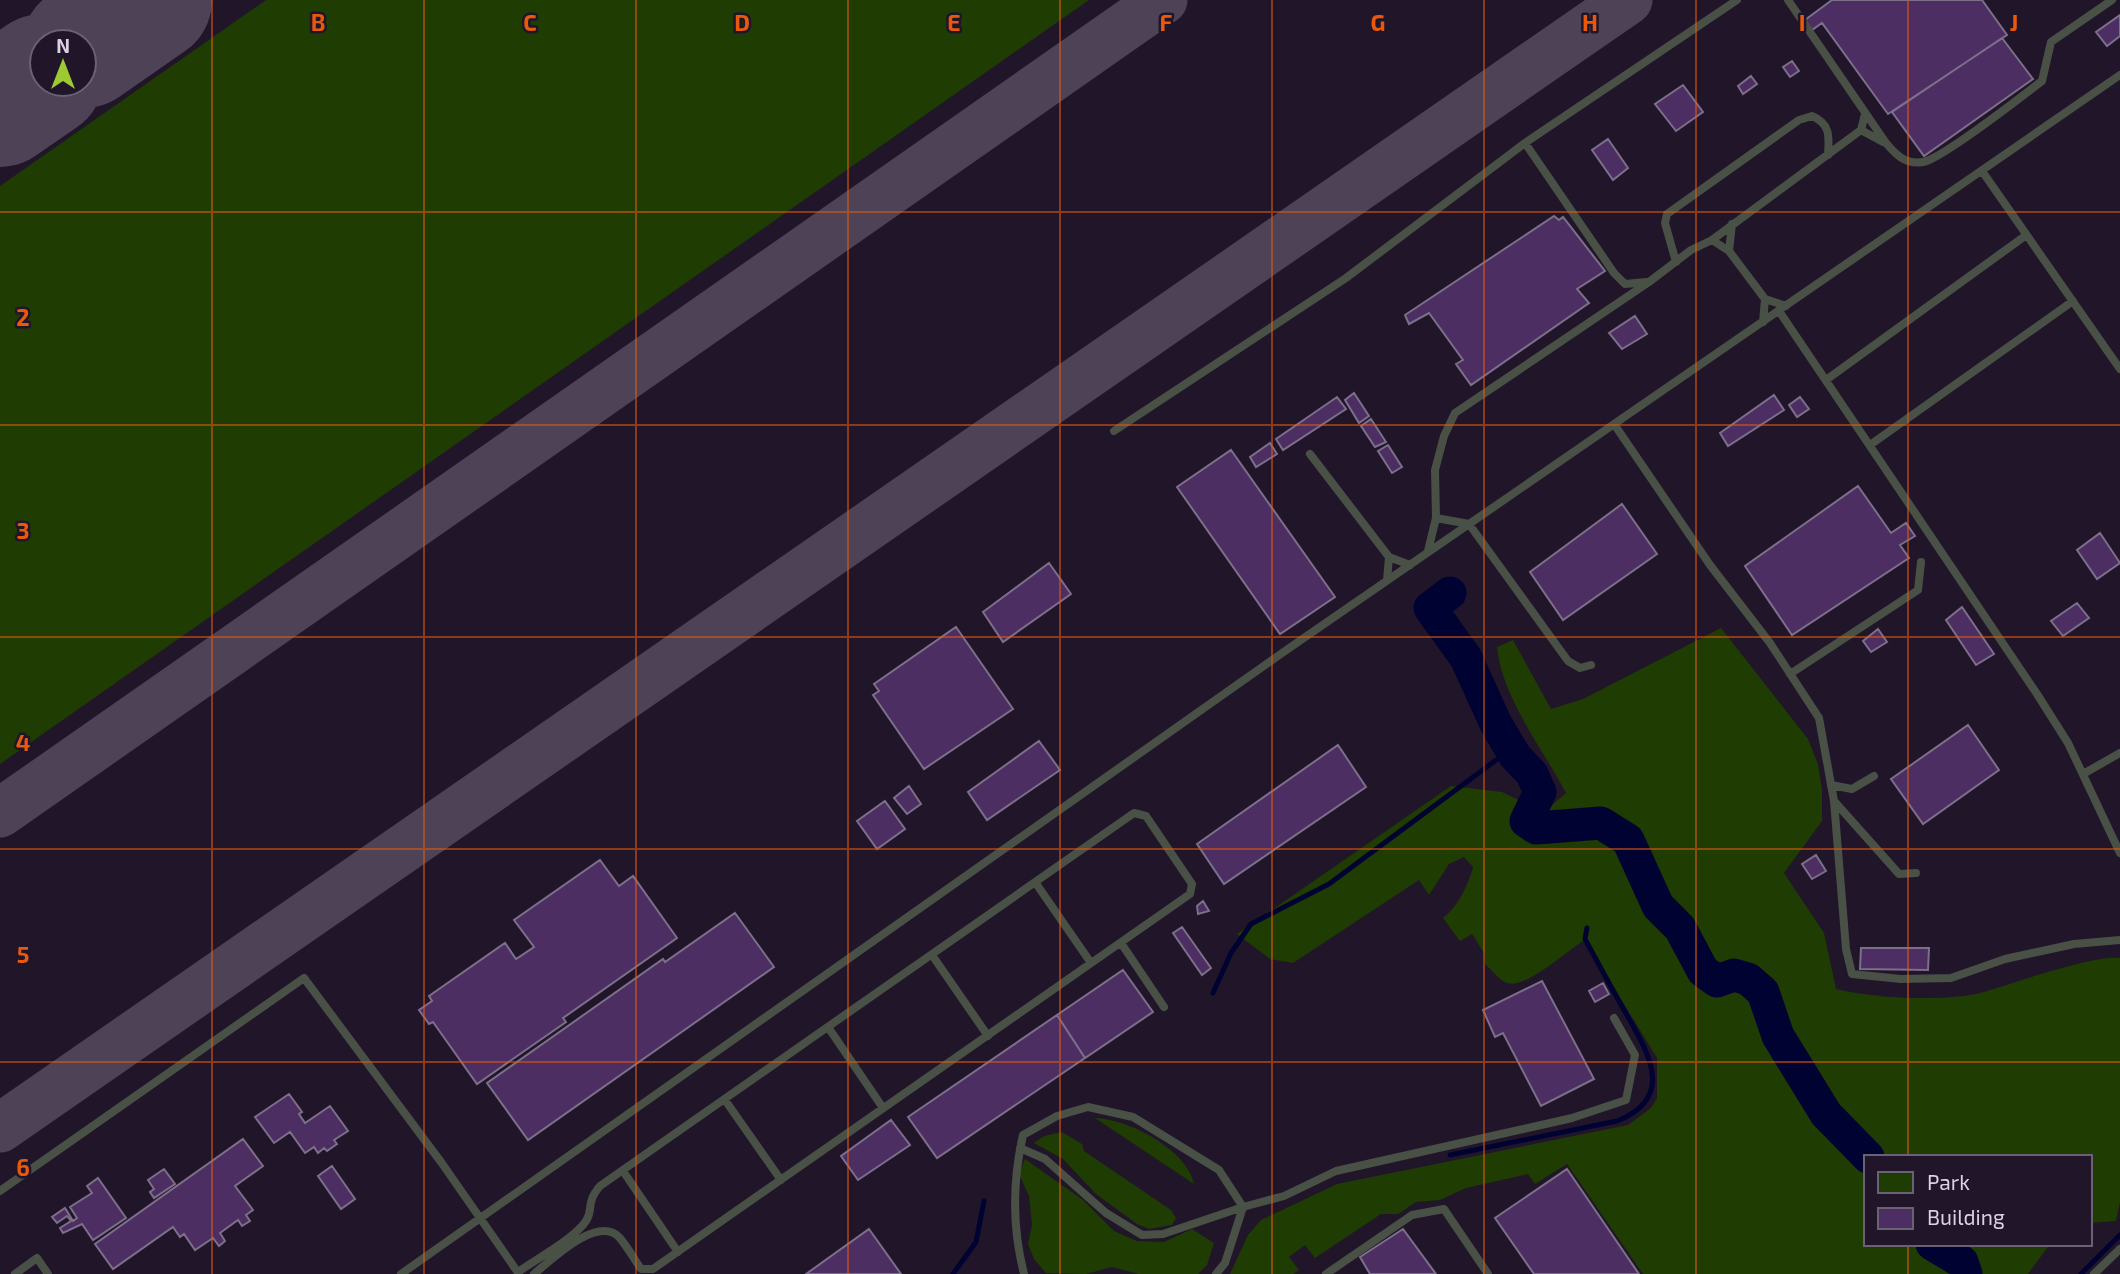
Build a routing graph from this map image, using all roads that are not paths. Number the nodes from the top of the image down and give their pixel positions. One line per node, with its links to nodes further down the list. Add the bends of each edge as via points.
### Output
1 (1737, 0): 10 (lane)
2 (1788, 0): 5 (lane)
3 (2112, 0): 9 (lane, via 2051,42 2042,81 1935,158 1909,162 1896,156)
4 (2120, 75): 12 (lane)
5 (1865, 114): 6 (lane); 9 (lane)
6 (1861, 130): 8 (lane); 9 (lane)
7 (1829, 132): 8 (lane); 11 (lane); 16 (lane, via 1823,121 1812,116 1799,120 1667,214 1664,223)
8 (1845, 142): 11 (lane)
9 (1886, 143)
10 (1525, 144): 20 (lane, via 1614,273 1625,284); 28 (lane, via 1346,278)
11 (1828, 155): 13 (lane)
12 (1982, 171): 14 (lane); 23 (lane)
13 (1732, 224): 15 (lane); 18 (lane)
14 (2025, 236): 22 (lane); 26 (lane)
15 (1712, 240): 17 (lane); 18 (lane)
16 (1674, 246): 17 (lane); 19 (lane)
17 (1691, 250): 19 (lane)
18 (1729, 251): 21 (lane)
19 (1676, 262): 20 (lane)
20 (1649, 282): 31 (lane, via 1455,413 1435,470)
21 (1765, 299): 23 (lane); 24 (lane)
22 (2073, 301): 25 (lane); 29 (lane)
23 (1782, 309): 24 (lane); 26 (lane)
24 (1763, 322): 27 (lane)
25 (2120, 369)
26 (1826, 380): 29 (lane)
27 (1614, 425): 32 (lane); 39 (lane)
28 (1114, 431)
29 (1870, 445): 41 (lane, via 1974,596)
30 (1310, 454): 34 (lane)
31 (1436, 518): 32 (lane); 33 (lane)
32 (1469, 524): 33 (lane); 38 (lane, via 1569,661 1580,668)
33 (1428, 552): 36 (lane)
34 (1389, 557): 36 (lane); 37 (lane)
35 (1922, 562): 39 (lane, via 1918,590)
36 (1410, 565): 37 (lane)
37 (1387, 580): 63 (lane)
38 (1591, 665)
39 (1790, 674): 43 (lane, via 1819,718)
40 (2120, 753): 41 (lane)
41 (2084, 775): 45 (lane)
42 (1874, 776): 43 (lane, via 1852,789)
43 (1832, 785): 44 (lane)
44 (1834, 801): 46 (lane, via 1899,874); 48 (lane, via 1852,974 1951,978 2074,944)
45 (2120, 853)
46 (1916, 873)
47 (1035, 882): 49 (lane, via 1141,812 1194,889); 50 (lane); 51 (lane)
48 (2120, 940)
49 (1121, 943): 51 (lane); 52 (lane)
50 (932, 955): 54 (lane); 55 (lane)
51 (1091, 963): 55 (lane)
52 (1164, 1007)
53 (1614, 1018): 62 (lane, via 1634,1055 1626,1100 1572,1118 1336,1171 1284,1196)
54 (828, 1027): 56 (lane); 57 (lane)
55 (988, 1036): 57 (lane)
56 (725, 1100): 59 (lane); 60 (lane)
57 (883, 1108): 60 (lane)
58 (1020, 1148): 62 (lane, via 1045,1159 1106,1213 1142,1235 1163,1234); 62 (lane, via 1023,1135 1057,1116 1088,1107 1133,1117 1219,1170); 71 (lane, via 1014,1172 1015,1238)
59 (623, 1171): 65 (lane); 66 (lane, via 590,1199 588,1219 579,1228)
60 (781, 1180): 65 (lane)
61 (0, 1191): 63 (lane, via 304,978)
62 (1243, 1207): 72 (lane, via 1225,1263)
63 (481, 1219): 66 (lane); 69 (lane)
64 (2120, 1249): 75 (lane)
65 (678, 1252): 70 (lane, via 647,1272 618,1236 591,1233)
66 (518, 1273)
67 (15, 1274): 68 (lane, via 37,1258)
68 (48, 1274)
69 (401, 1274)
70 (534, 1274)
71 (1024, 1274)
72 (1216, 1274)
73 (1326, 1274): 74 (lane, via 1412,1215 1444,1209)
74 (1488, 1274)
75 (2094, 1274)

